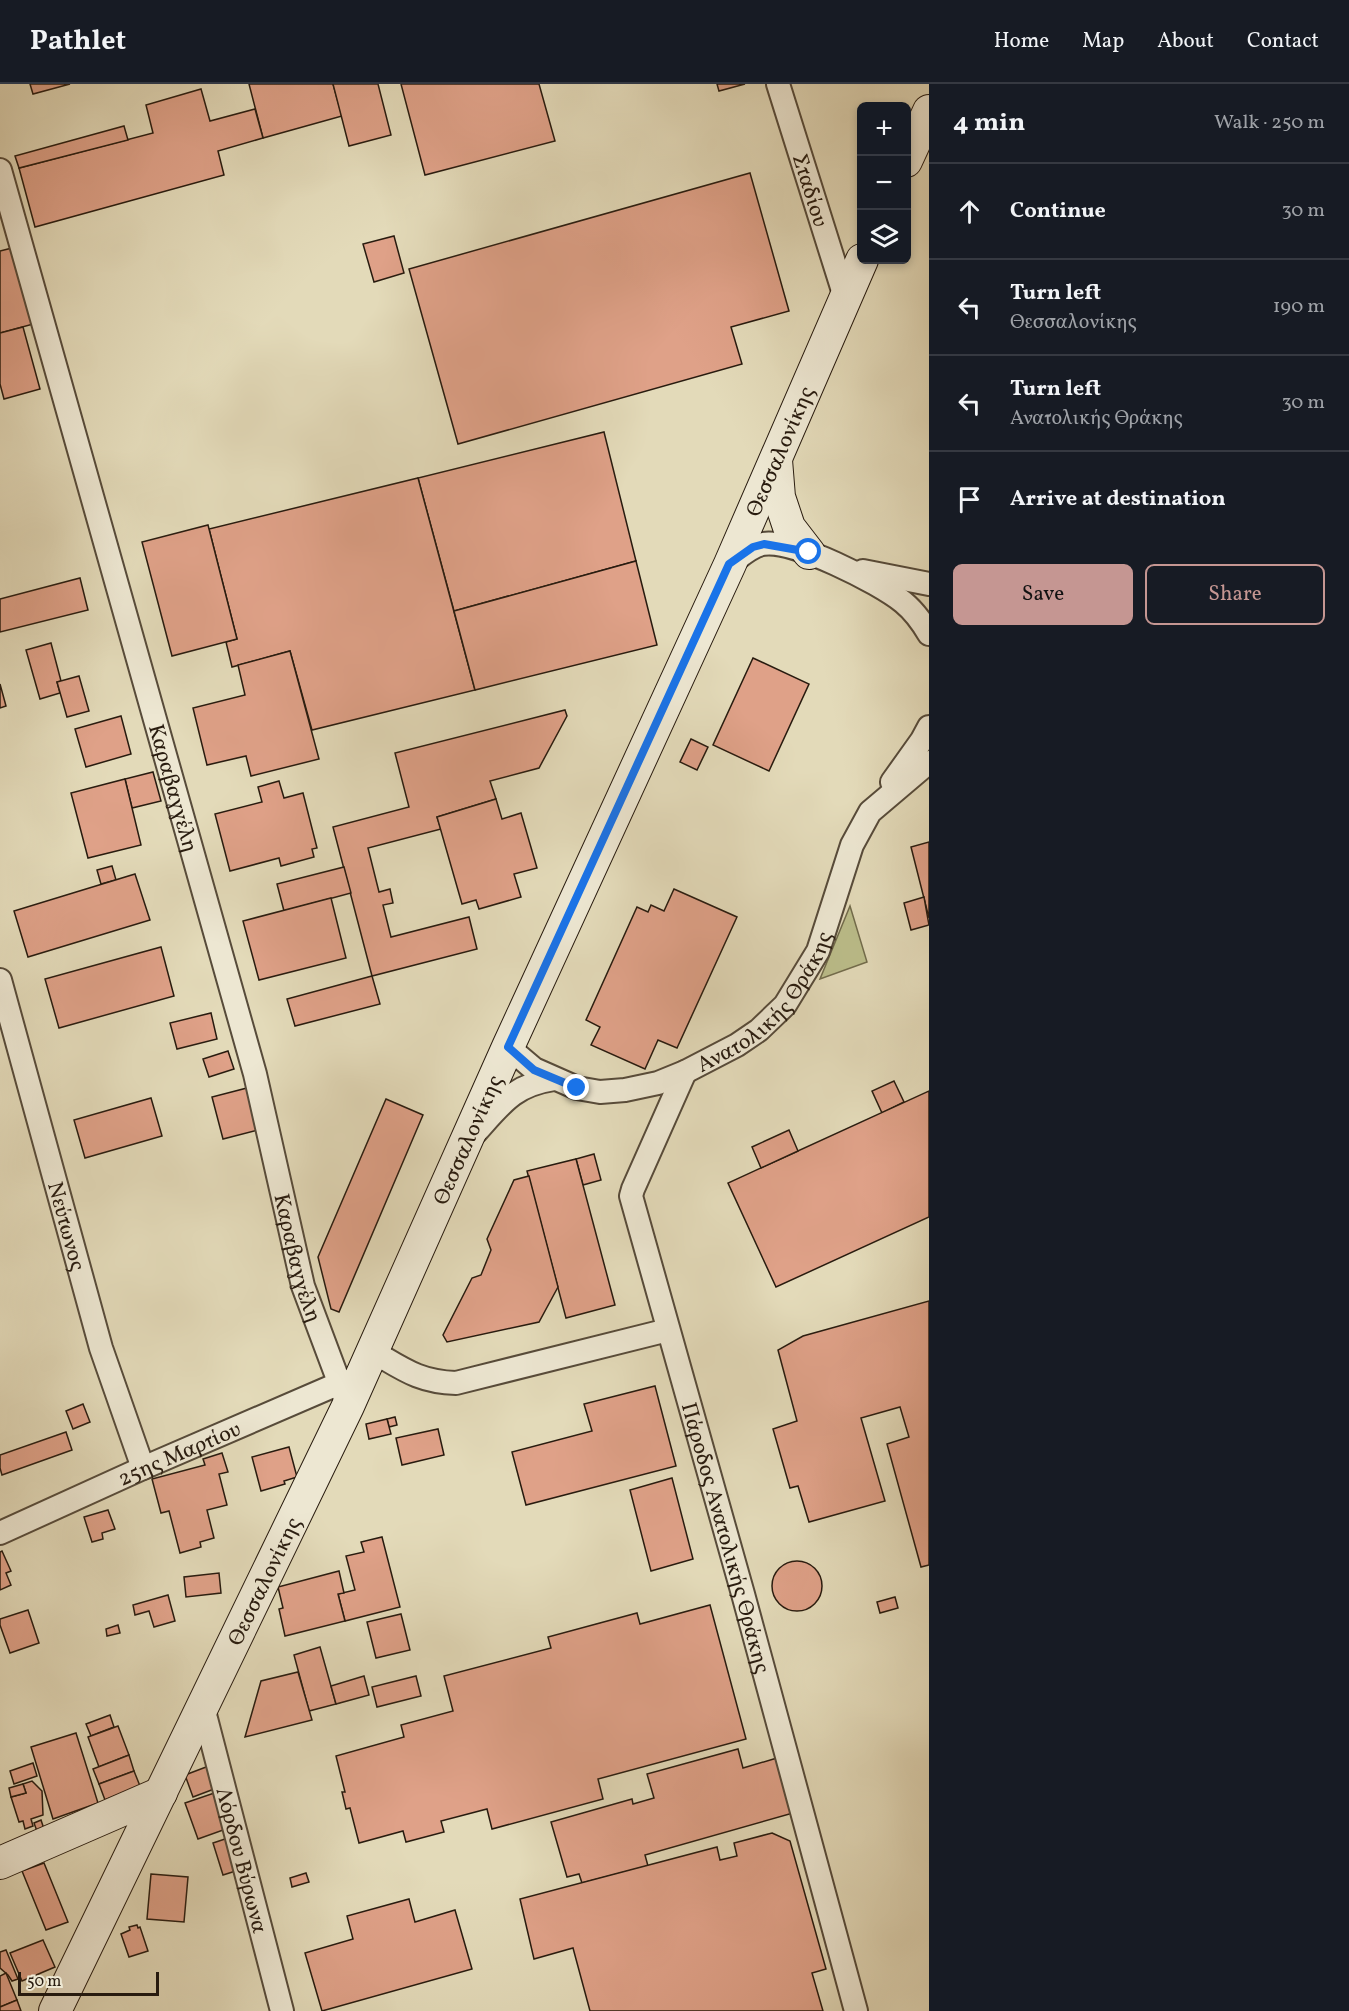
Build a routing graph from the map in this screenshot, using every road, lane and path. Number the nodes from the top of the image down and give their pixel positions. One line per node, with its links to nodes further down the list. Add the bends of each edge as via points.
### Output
1 (777, 84): 6 (street, Σταδίου)
2 (929, 111): 3 (main road)
3 (908, 156)
4 (0, 170): 22 (street, Καραβαγγέλη, via 255,1074 303,1286)
5 (860, 264): 6 (main road, Θεσσαλονίκης)
6 (845, 297): 7 (main road, Θεσσαλονίκης)
7 (776, 457): 8 (main road, via 779,497 789,527); 9 (main road, Θεσσαλονίκης)
8 (809, 552): 9 (street, via 764,544); 10 (street)
9 (729, 564): 17 (main road, Θεσσαλονίκης)
10 (846, 568): 11 (street); 12 (street, via 902,602 922,621)
11 (929, 584)
12 (929, 634)
13 (929, 727): 15 (street)
14 (929, 762): 15 (street, Ανατολικής Θράκης)
15 (870, 812): 18 (street, Ανατολικής Θράκης, via 852,845 818,951 784,1005 759,1030)
16 (0, 980): 23 (street, Νεύτωνος, via 101,1348)
17 (508, 1047): 19 (street, Ανατολικής Θράκης, via 534,1070); 20 (main road, Θεσσαλονίκης)
18 (685, 1072): 19 (street, Ανατολικής Θράκης, via 658,1083 600,1092); 21 (street, Πάροδος Ανατολικής Θράκης, via 631,1196)
19 (554, 1079): 20 (street, via 524,1087)
20 (467, 1143): 22 (main road, Θεσσαλονίκης)
21 (668, 1330): 22 (street, via 456,1383 436,1383 417,1377); 30 (street, Πάροδος Ανατολικής Θράκης)
22 (355, 1380): 23 (street, 25ης Μαρτίου); 25 (main road, Θεσσαλονίκης)
23 (143, 1468): 24 (street, 25ης Μαρτίου)
24 (0, 1533)
25 (203, 1707): 26 (main road, Θεσσαλονίκης); 29 (street, Λόρδου Βύρωνα)
26 (161, 1792): 27 (main road); 28 (main road, Θεσσαλονίκης)
27 (0, 1863)
28 (55, 2011)
29 (282, 2011)
30 (856, 2011)

